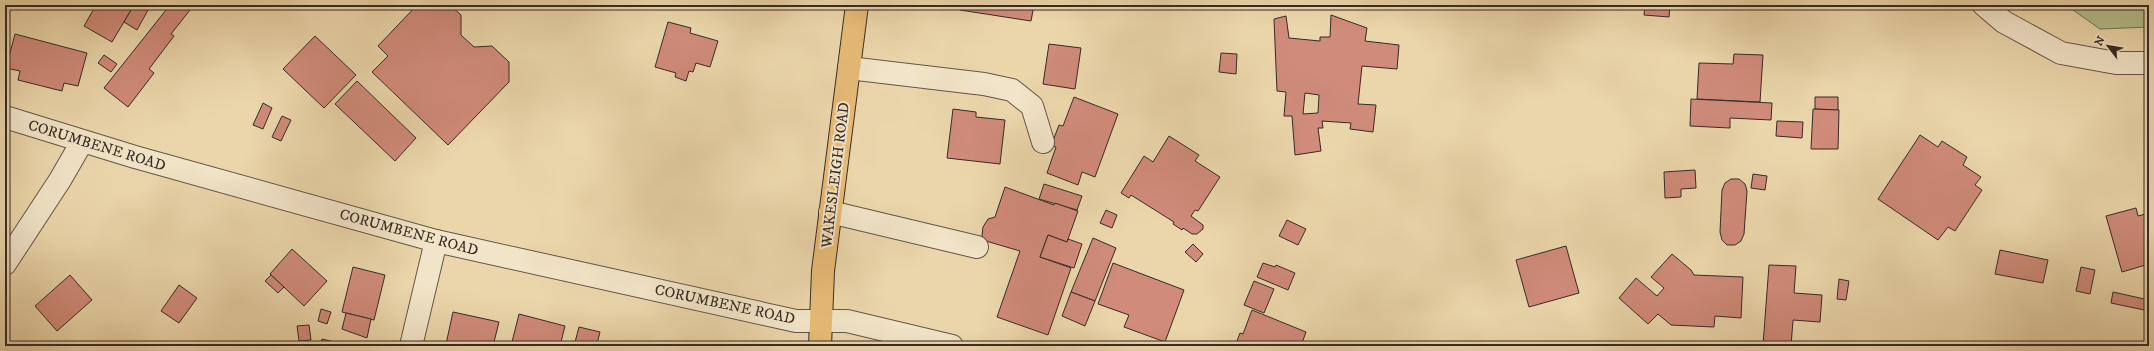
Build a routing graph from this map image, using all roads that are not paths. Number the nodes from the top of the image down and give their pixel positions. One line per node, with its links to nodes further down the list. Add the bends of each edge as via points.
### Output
1 (857, 5): 4 (main road, WAKESLEIGH ROAD)
2 (1984, 5): 3 (street, via 2004,22 2061,53 2116,63)
3 (2149, 63)
4 (849, 68): 7 (street, via 984,84 1012,90 1032,106); 8 (main road, WAKESLEIGH ROAD)
5 (5, 117): 6 (street, CORUMBENE ROAD)
6 (82, 142): 9 (street, CORUMBENE ROAD); 11 (street)
7 (1043, 142)
8 (830, 212): 10 (street); 12 (main road, WAKESLEIGH ROAD)
9 (436, 241): 12 (street, CORUMBENE ROAD, via 796,321); 13 (street)
10 (977, 247)
11 (5, 264)
12 (820, 320): 14 (main road, WAKESLEIGH ROAD); 15 (street, CORUMBENE ROAD, via 847,320 869,324)
13 (411, 346)
14 (820, 346)
15 (952, 346)

